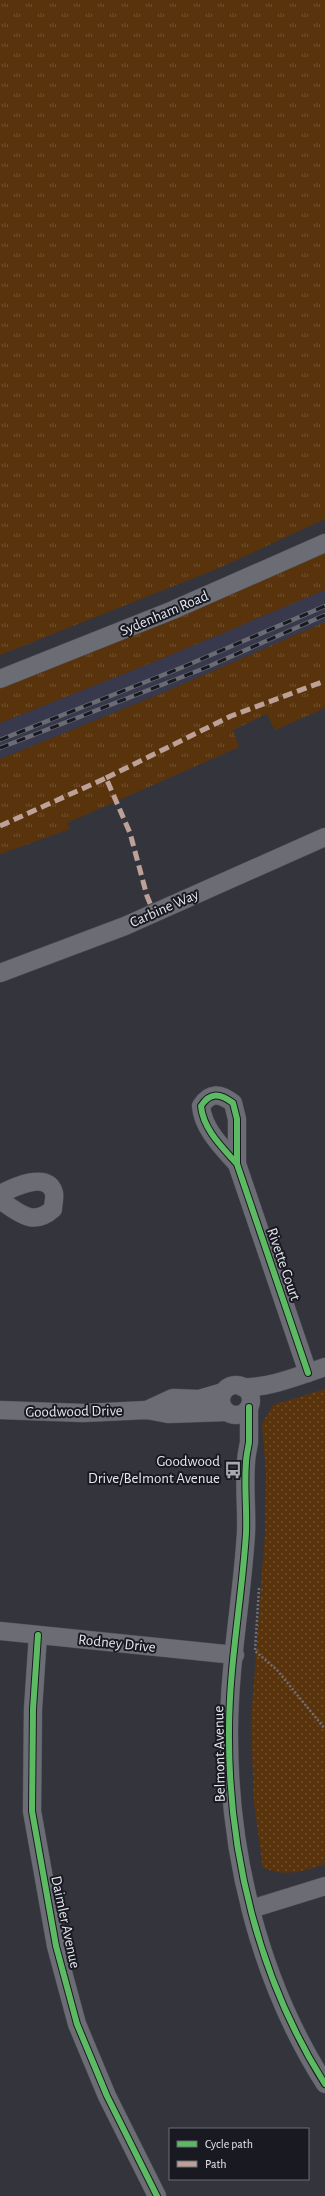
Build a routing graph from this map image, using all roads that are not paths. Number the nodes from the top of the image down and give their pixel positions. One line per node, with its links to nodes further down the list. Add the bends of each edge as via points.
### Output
1 (325, 543): 2 (street, Sydenham Road, via 173,610)
2 (0, 679)
3 (325, 837): 4 (street, Carbine Way, via 125,926)
4 (0, 973)
5 (236, 1164): 9 (street, Rivette Court)
6 (0, 1194): 7 (street, via 31,1182 46,1185 54,1194 53,1209 42,1217 30,1218)
7 (0, 1200)
8 (325, 1367): 9 (street)
9 (308, 1373): 10 (street)
10 (288, 1380): 11 (street, via 256,1387); 13 (street, via 277,1390)
11 (242, 1387): 12 (street, via 232,1386); 13 (street, via 250,1396)
12 (223, 1392): 15 (street, Goodwood Drive, via 199,1399 173,1398); 16 (street, via 220,1400)
13 (249, 1406): 16 (street, via 240,1415); 17 (street, Belmont Avenue)
14 (0, 1410): 15 (street, Goodwood Drive, via 83,1413)
15 (147, 1410): 16 (street, Goodwood Drive, via 168,1414)
16 (227, 1413): 17 (street, Belmont Avenue)
17 (246, 1463): 20 (street, Belmont Avenue, via 246,1531)
18 (0, 1631): 19 (street, Rodney Drive)
19 (38, 1635): 20 (street, Rodney Drive); 24 (street, Daimler Avenue, via 32,1709 32,1811 56,1946 77,2024 108,2096)
20 (234, 1655): 22 (street, Belmont Avenue, via 229,1730 230,1782 240,1859)
21 (325, 1886): 22 (street)
22 (251, 1909): 23 (street, Belmont Avenue, via 279,1996 293,2029)
23 (325, 2084)
24 (157, 2196)

